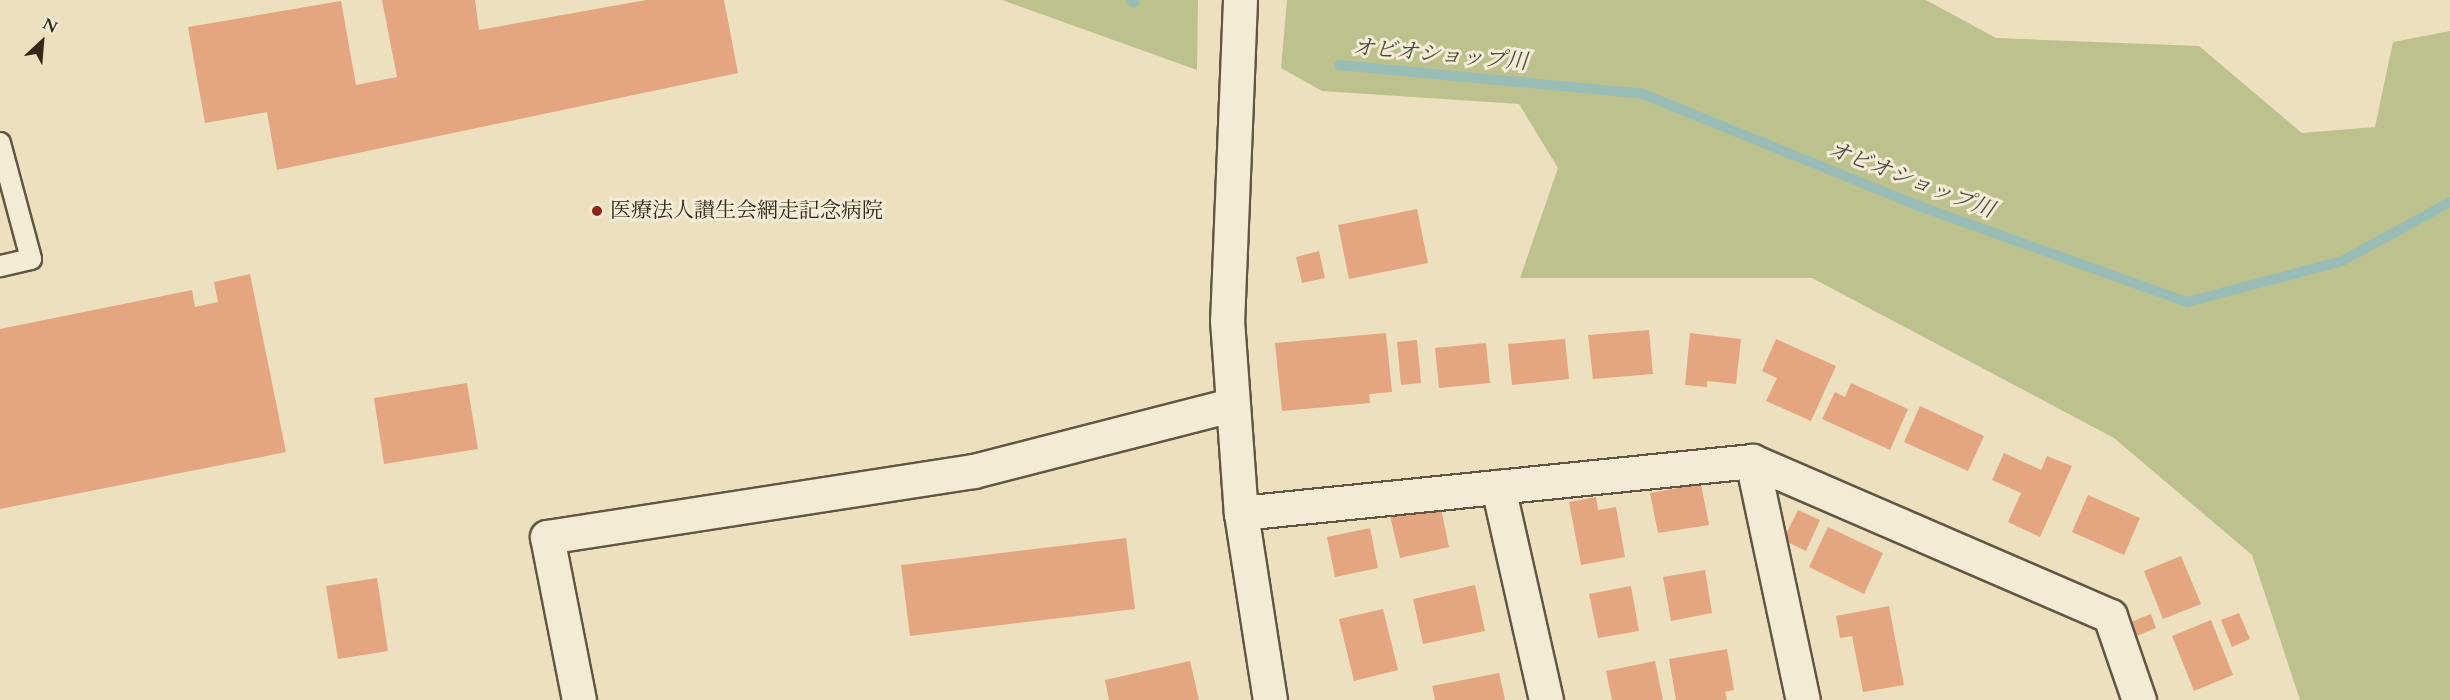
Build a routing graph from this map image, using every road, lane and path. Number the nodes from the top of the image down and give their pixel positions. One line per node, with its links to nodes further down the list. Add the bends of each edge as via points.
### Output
1 (1240, 0): 4 (street, via 1229,225)
2 (0, 143): 3 (lane, via 31,259)
3 (0, 266)
4 (1231, 405): 7 (street); 8 (street, via 974,471 547,537)
5 (1752, 461): 6 (street); 11 (street); 12 (street, via 2110,616)
6 (1498, 487): 7 (street); 10 (street)
7 (1241, 513): 9 (street)
8 (579, 700)
9 (1270, 700)
10 (1546, 700)
11 (1803, 700)
12 (2139, 700)

